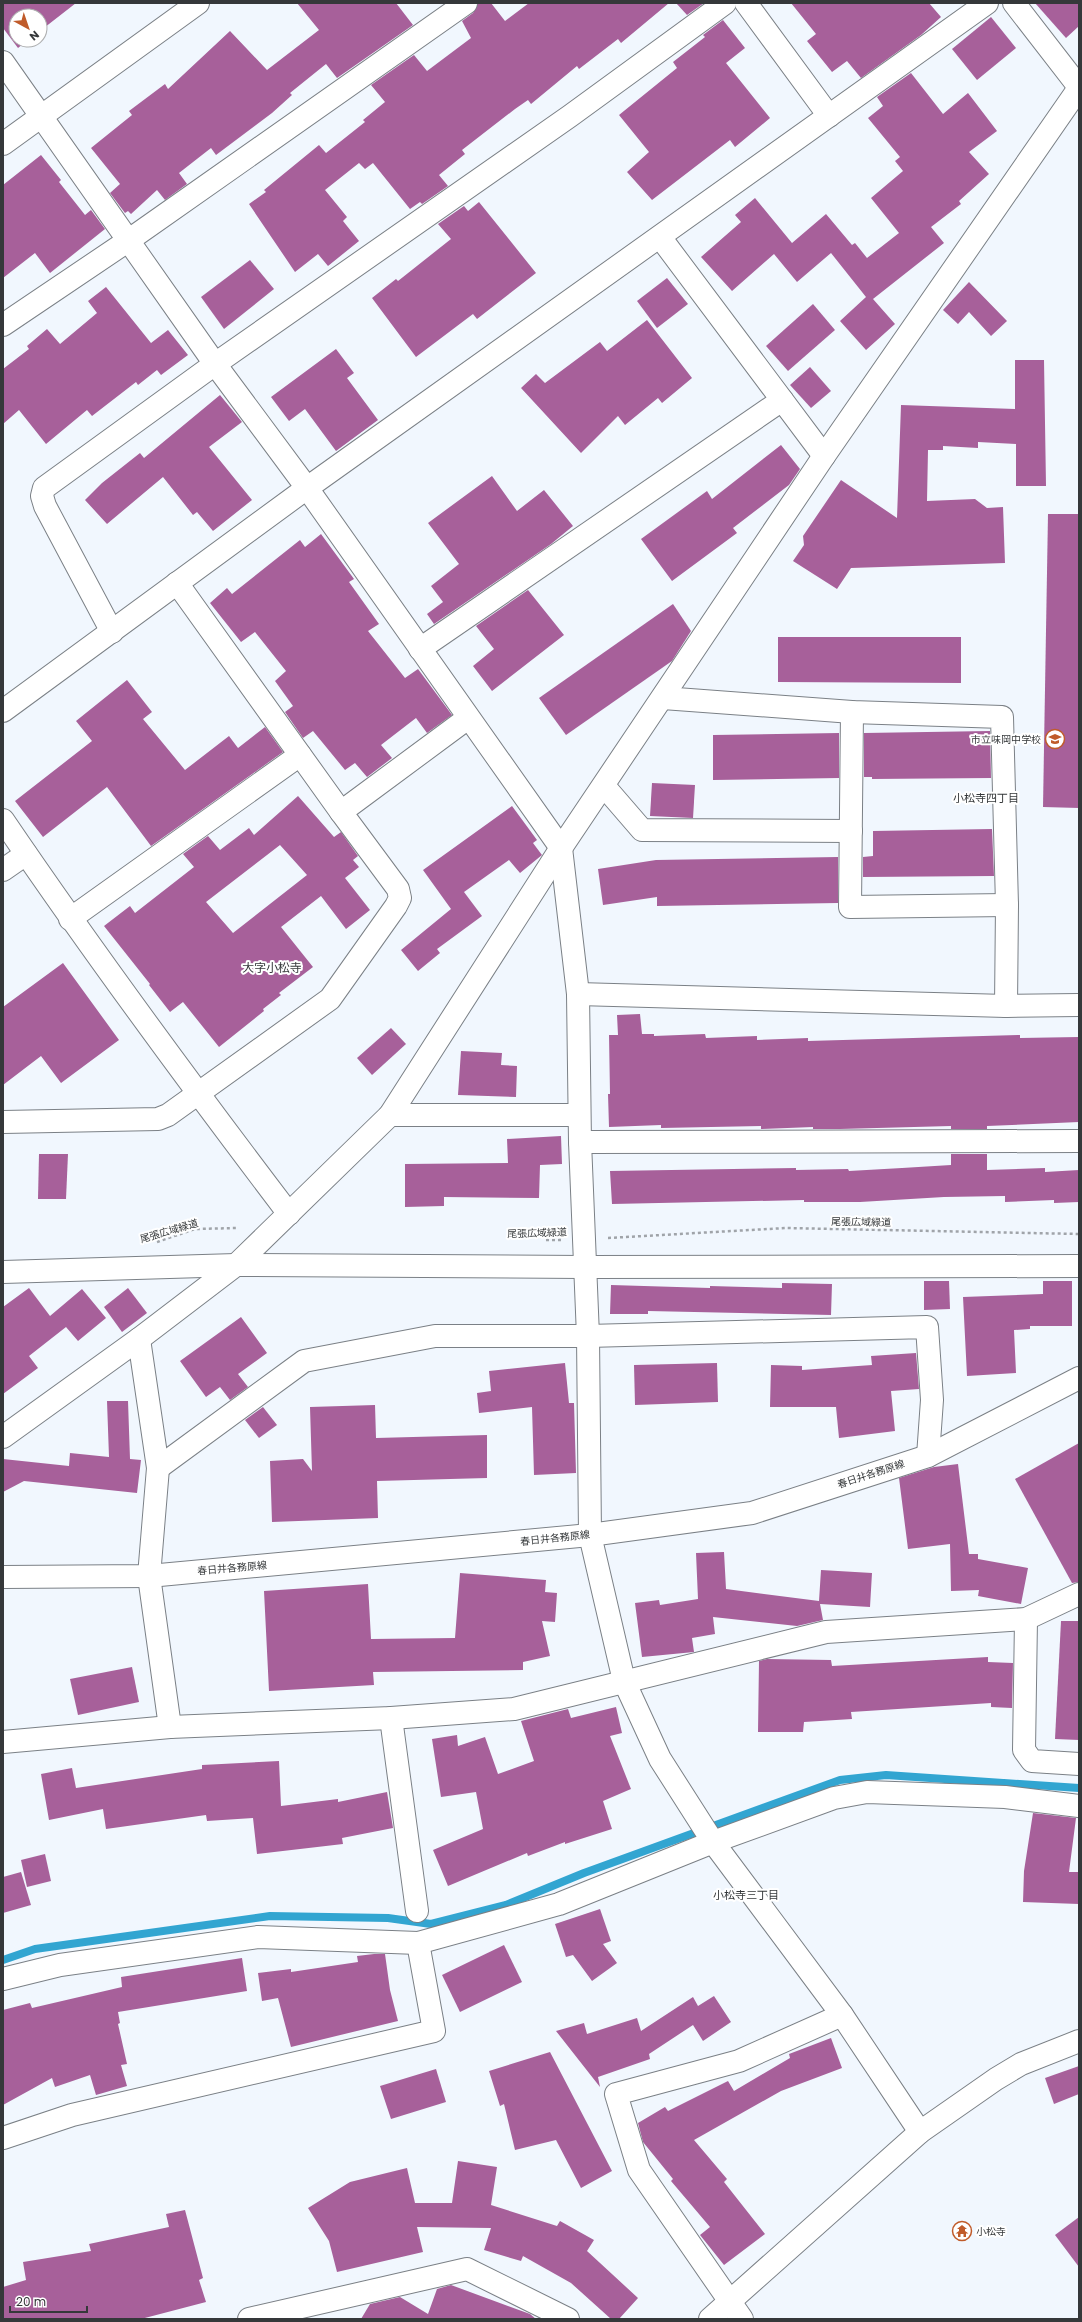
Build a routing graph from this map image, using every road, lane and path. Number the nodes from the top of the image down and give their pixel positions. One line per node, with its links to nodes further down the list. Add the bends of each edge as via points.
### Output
1 (198, 3): 9 (street)
2 (466, 3): 13 (street)
3 (725, 3): 15 (street, via 570,116)
4 (746, 3): 10 (street)
5 (987, 3): 10 (street)
6 (1014, 3): 8 (street)
7 (3, 62): 9 (street)
8 (1079, 88): 17 (street)
9 (41, 115): 11 (street); 13 (street)
10 (828, 116): 12 (street)
11 (3, 144)
12 (660, 237): 16 (street); 18 (street)
13 (129, 240): 14 (street); 15 (street)
14 (3, 325)
15 (215, 364): 18 (street); 20 (street, via 44,488 42,496 45,506)
16 (782, 400): 17 (street); 21 (street)
17 (824, 456): 22 (street)
18 (307, 488): 19 (street); 21 (street)
19 (178, 583): 20 (street); 26 (street)
20 (112, 632): 23 (street)
21 (420, 649): 25 (street)
22 (663, 698): 24 (street); 27 (street)
23 (3, 711)
24 (852, 712): 30 (street); 34 (street, via 1002,718)
25 (468, 718): 28 (street); 31 (street)
26 (300, 755): 28 (street); 35 (street)
27 (604, 786): 30 (street, via 642,830); 31 (street)
28 (341, 812): 39 (street, via 398,889 400,898 396,906 330,999)
29 (3, 820): 32 (street)
30 (851, 831): 34 (street, via 850,907)
31 (562, 848): 36 (street); 41 (street)
32 (26, 854): 33 (street); 35 (street)
33 (3, 870)
34 (1006, 905): 38 (street)
35 (70, 919): 39 (street)
36 (578, 994): 38 (street); 40 (street)
37 (1079, 1005): 38 (street)
38 (1006, 1006)
39 (199, 1095): 42 (street, via 158,1119); 45 (street)
40 (579, 1115): 41 (street); 44 (street)
41 (390, 1116): 45 (street)
42 (3, 1122)
43 (1079, 1141): 44 (street)
44 (580, 1142): 48 (street)
45 (289, 1214): 47 (street)
46 (1079, 1234): 48 (path, 尾張広域緑道, via 786,1228)
47 (265, 1238): 50 (path, 尾張広域緑道, via 246,1227 195,1229); 51 (street)
48 (584, 1239): 49 (path, 尾張広域緑道); 53 (street)
49 (538, 1241)
50 (154, 1243)
51 (236, 1265): 53 (street); 54 (street); 56 (street)
52 (1079, 1266): 53 (street)
53 (584, 1267): 55 (street)
54 (3, 1272)
55 (588, 1336): 59 (street, via 927,1327 932,1400); 60 (street, via 435,1336 304,1361); 61 (street)
56 (139, 1339): 58 (street); 60 (street)
57 (1079, 1378): 59 (street, 春日井各務原線)
58 (3, 1437)
59 (928, 1456): 61 (street, 春日井各務原線, via 752,1513)
60 (158, 1468): 62 (street)
61 (590, 1535): 62 (street, 春日井各務原線); 66 (street)
62 (149, 1576): 63 (street, 春日井各務原線); 68 (street)
63 (3, 1577)
64 (1079, 1594): 65 (street)
65 (1026, 1619): 66 (street, via 826,1632); 70 (street, via 1024,1750 1032,1761)
66 (624, 1682): 67 (street, via 514,1709); 72 (street, via 660,1759)
67 (391, 1718): 68 (street); 73 (street)
68 (170, 1727): 69 (street)
69 (3, 1742)
70 (1079, 1764)
71 (1079, 1806): 72 (street, via 1005,1797 867,1792 834,1798)
72 (712, 1842): 74 (street, via 559,1904); 76 (street)
73 (417, 1911)
74 (418, 1943): 75 (street, via 258,1937 60,1965); 79 (street, via 434,2031 72,2115)
75 (3, 1979)
76 (842, 2015): 78 (street); 80 (street, via 739,2061 616,2094 639,2170)
77 (1079, 2042): 78 (street, via 1022,2064)
78 (920, 2132): 80 (street)
79 (3, 2138)
80 (732, 2301): 83 (street); 84 (street)
81 (250, 2319): 82 (street, via 467,2270)
82 (568, 2319)
83 (710, 2319)
84 (742, 2319)

